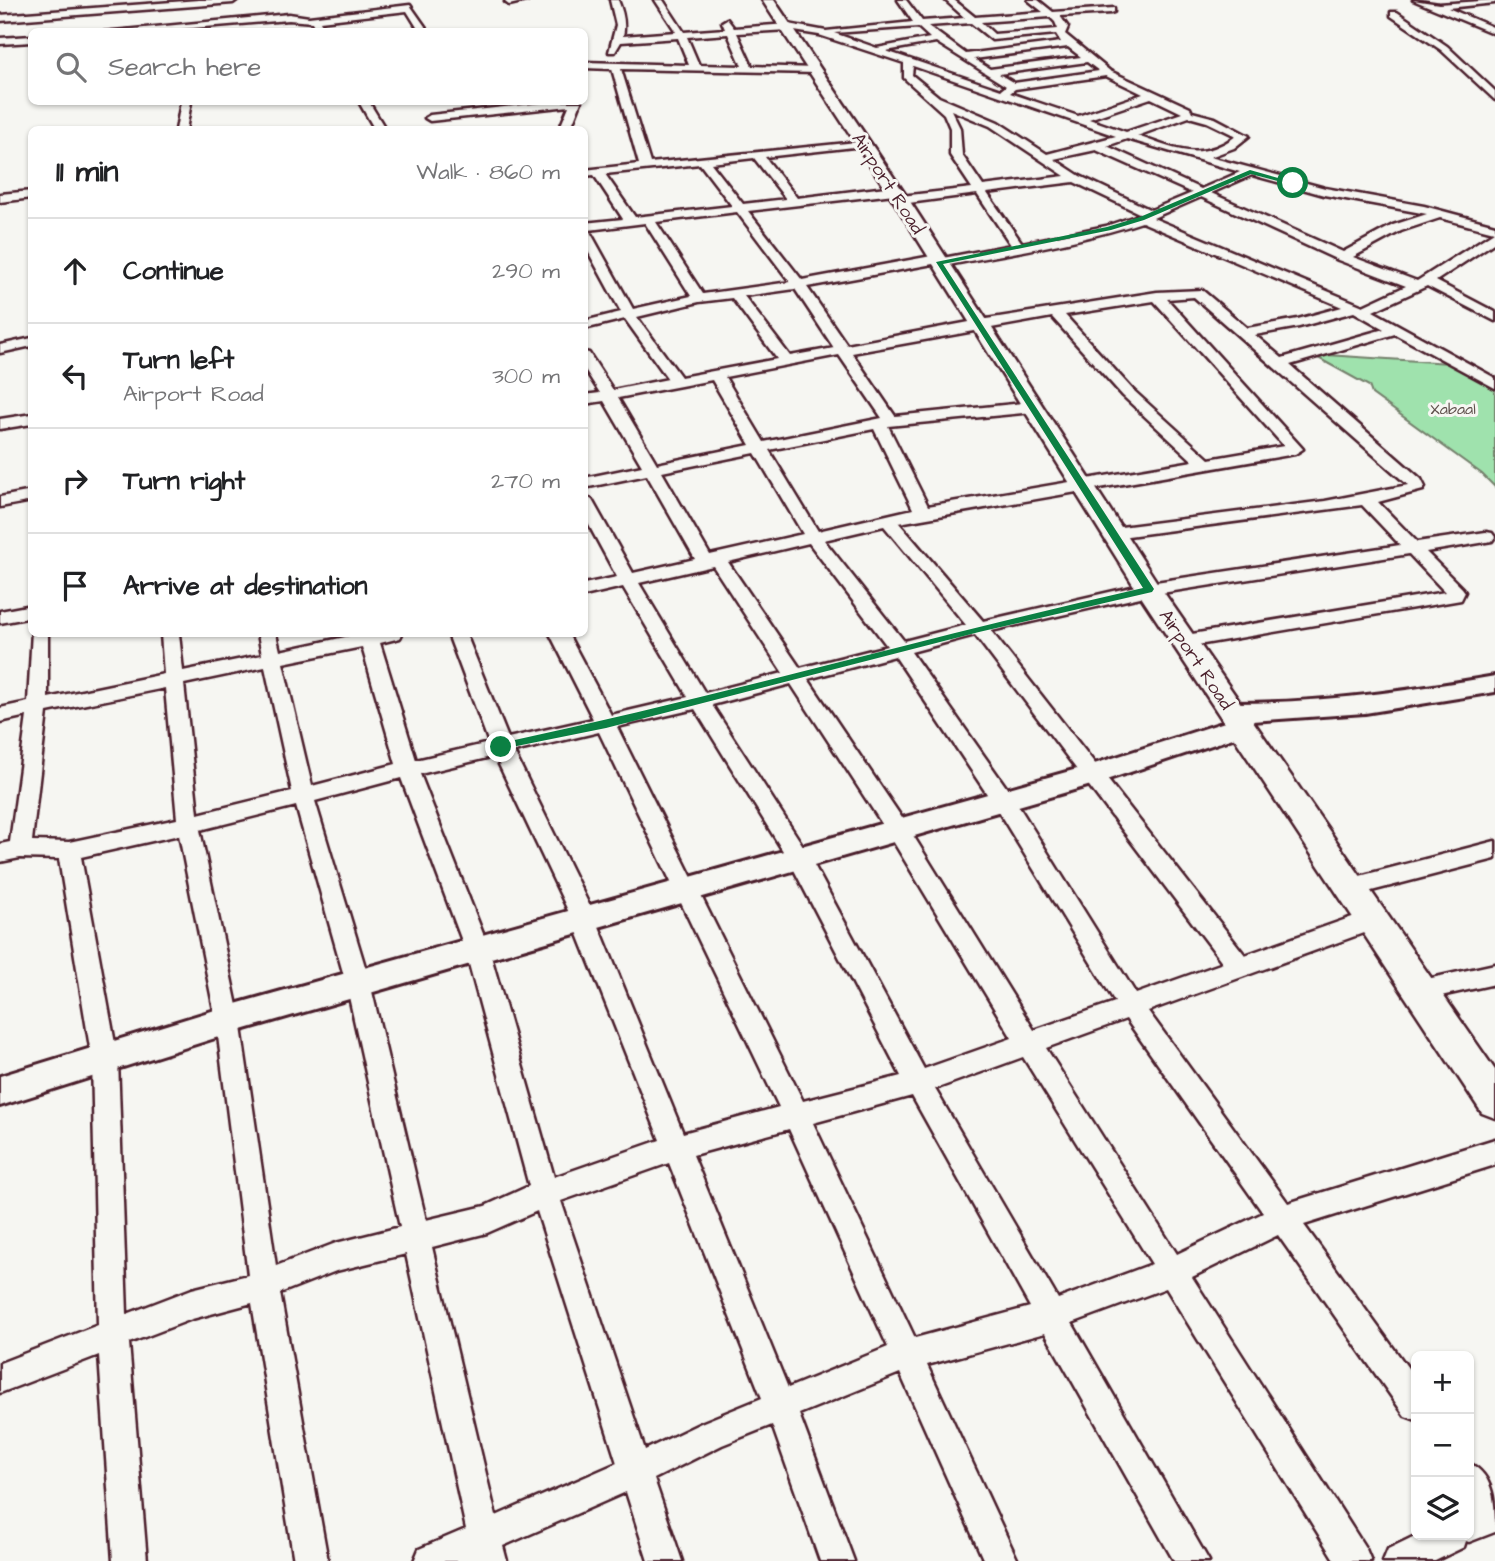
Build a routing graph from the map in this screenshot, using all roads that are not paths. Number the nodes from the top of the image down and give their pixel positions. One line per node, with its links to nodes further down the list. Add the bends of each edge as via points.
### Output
1 (123, 0): 16 (street)
2 (233, 0): 16 (street)
3 (526, 0): 13 (street)
4 (659, 0): 33 (street)
5 (768, 0): 25 (main road, Airport Road)
6 (902, 0): 23 (street)
7 (949, 0): 22 (street)
8 (1032, 0): 18 (street)
9 (1417, 0): 14 (street)
10 (615, 1): 11 (street); 34 (street, via 621,14)
11 (626, 1)
12 (1490, 1): 14 (street); 15 (street)
13 (509, 2)
14 (1437, 6): 32 (street)
15 (1495, 6)
16 (116, 9): 20 (street); 26 (street)
17 (1111, 10): 18 (street)
18 (1050, 13): 22 (street); 30 (street, via 1062,24)
19 (1394, 14): 52 (street, via 1444,48)
20 (0, 18)
21 (310, 19): 27 (street, via 288,12); 28 (street); 29 (street, via 410,8)
22 (968, 19): 23 (street); 30 (street, via 995,37)
23 (918, 23): 31 (street); 36 (street)
24 (729, 26): 25 (street); 33 (street); 47 (street)
25 (788, 27): 31 (street); 48 (main road, Airport Road)
26 (110, 28)
27 (188, 28)
28 (320, 28)
29 (422, 28)
30 (1061, 31): 38 (street)
31 (821, 32): 39 (street)
32 (1495, 32)
33 (681, 35): 34 (street); 46 (street)
34 (620, 38): 44 (street)
35 (28, 39): 37 (street)
36 (938, 39): 39 (street); 40 (street)
37 (0, 41)
38 (1070, 44): 40 (street); 41 (street)
39 (877, 50): 42 (street)
40 (966, 57): 49 (street)
41 (1089, 59): 49 (street); 50 (street)
42 (909, 61): 53 (street, via 975,85); 56 (street, via 907,76)
43 (588, 65): 44 (street)
44 (598, 66): 45 (street)
45 (616, 67): 46 (street); 76 (street)
46 (695, 68): 47 (street)
47 (748, 69): 48 (street)
48 (814, 71): 70 (main road, Airport Road)
49 (989, 72): 53 (street)
50 (1107, 73): 53 (street); 54 (street)
51 (1483, 74): 52 (street)
52 (1472, 75): 55 (street)
53 (1008, 89): 62 (street)
54 (1149, 94): 61 (street); 62 (street)
55 (1495, 97)
56 (933, 99): 63 (street); 68 (street, via 953,121)
57 (185, 105): 64 (street)
58 (366, 105): 65 (street)
59 (539, 105): 66 (street, via 427,114)
60 (575, 105): 67 (street)
61 (1188, 114): 69 (street); 73 (street, via 1244,136)
62 (1079, 120): 69 (street)
63 (994, 124): 68 (street); 74 (street)
64 (182, 126)
65 (379, 126)
66 (435, 126)
67 (566, 126)
68 (955, 135): 81 (street, via 956,155)
69 (1125, 136): 71 (street); 73 (street)
70 (863, 143): 72 (street); 84 (main road, Airport Road)
71 (1097, 146): 74 (street); 82 (street)
72 (757, 154): 75 (street); 86 (street)
73 (1200, 157): 78 (street)
74 (1045, 158): 80 (street)
75 (702, 159): 76 (street); 87 (street)
76 (645, 166): 77 (street)
77 (598, 172): 79 (street); 91 (street)
78 (1250, 172): 82 (street); 88 (street)
79 (588, 173)
80 (1076, 178): 81 (street); 89 (street)
81 (980, 190): 84 (street); 96 (street)
82 (1204, 193): 89 (street); 97 (street)
83 (28, 194): 85 (street)
84 (897, 195): 86 (street); 98 (main road, Airport Road)
85 (0, 198)
86 (793, 201): 87 (street)
87 (738, 207): 90 (street); 100 (street)
88 (1439, 215): 93 (street); 97 (street, via 1397,228)
89 (1146, 217): 96 (street); 104 (street)
90 (648, 219): 91 (street); 103 (street)
91 (631, 221): 92 (street)
92 (588, 228)
93 (1495, 229)
94 (1495, 236): 99 (street, via 1480,253)
95 (588, 237): 106 (street)
96 (1019, 248): 98 (street)
97 (1343, 257): 99 (street)
98 (938, 261): 100 (street); 109 (main road, Airport Road)
99 (1421, 283): 104 (street); 107 (street)
100 (799, 285): 101 (street); 114 (street)
101 (735, 293): 103 (street); 115 (street)
102 (1157, 296): 105 (street); 111 (street, via 1202,295); 128 (street, via 1295,449)
103 (699, 298): 106 (street)
104 (1359, 310): 110 (street); 111 (street)
105 (1055, 312): 109 (street); 128 (street, via 1128,393)
106 (629, 315): 108 (street); 119 (street)
107 (1495, 317)
108 (588, 324)
109 (980, 324): 114 (street); 123 (main road, Airport Road)
110 (1398, 329): 117 (street); 120 (street)
111 (1246, 332): 117 (street)
112 (28, 343): 113 (street)
113 (1, 349)
114 (845, 350): 115 (street); 125 (street)
115 (786, 361): 118 (street)
116 (588, 362): 121 (street)
117 (1280, 363): 133 (street, via 1417,487)
118 (716, 374): 119 (street); 127 (street)
119 (677, 381): 121 (street)
120 (1495, 384)
121 (610, 395): 122 (street); 129 (street)
122 (588, 399)
123 (1032, 407): 125 (street); 131 (main road, Airport Road)
124 (28, 420): 126 (street)
125 (885, 423): 127 (street); 136 (street)
126 (0, 424)
127 (758, 448): 129 (street); 139 (street)
128 (1206, 466): 131 (street)
129 (650, 471): 130 (street); 142 (street)
130 (588, 482)
131 (1081, 486): 136 (street); 138 (main road, Airport Road)
132 (28, 497): 134 (street)
133 (1366, 500): 138 (street); 141 (street)
134 (0, 502)
135 (588, 507): 143 (street)
136 (923, 512): 137 (street)
137 (888, 521): 139 (street); 148 (street)
138 (1113, 533): 145 (main road, Airport Road)
139 (813, 537): 142 (street); 157 (street)
140 (1486, 537): 141 (street)
141 (1414, 548): 145 (street); 156 (street, via 1455,596)
142 (712, 562): 143 (street); 159 (street)
143 (628, 580): 144 (street); 162 (street)
144 (588, 589)
145 (1149, 589): 148 (street); 156 (main road, Airport Road)
146 (28, 612): 147 (street)
147 (0, 617)
148 (979, 628): 157 (street); 169 (street)
149 (39, 637): 163 (street)
150 (170, 637): 160 (street)
151 (267, 637): 158 (street)
152 (365, 637): 158 (street)
153 (369, 637): 168 (street)
154 (458, 637): 167 (street)
155 (561, 637): 166 (street)
156 (1186, 641): 165 (main road, Airport Road)
157 (900, 650): 159 (street); 171 (street)
158 (271, 659): 160 (street); 170 (street)
159 (794, 677): 162 (street); 173 (street)
160 (175, 680): 163 (street); 172 (street)
161 (1495, 684): 165 (street, via 1429,697)
162 (700, 701): 166 (street); 177 (street)
163 (38, 707): 164 (street); 175 (street)
164 (0, 715)
165 (1238, 719): 169 (street); 178 (main road, Airport Road)
166 (606, 724): 167 (street); 179 (street)
167 (501, 747): 168 (street); 180 (street)
168 (408, 769): 170 (street); 182 (street)
169 (1091, 775): 171 (street); 183 (street)
170 (304, 798): 172 (street); 185 (street)
171 (1003, 800): 173 (street); 187 (street)
172 (188, 825): 176 (street); 188 (street)
173 (898, 830): 177 (street); 189 (street)
174 (1495, 850): 178 (street)
175 (10, 851): 176 (street)
176 (69, 851): 190 (street)
177 (799, 858): 179 (street); 191 (street)
178 (1348, 888): 181 (main road, Airport Road)
179 (689, 889): 180 (street); 194 (street)
180 (584, 919): 182 (street); 195 (street)
181 (1372, 920): 183 (street); 186 (main road, Airport Road)
182 (478, 949): 185 (street); 197 (street)
183 (1240, 967): 187 (street)
184 (1495, 974): 186 (street)
185 (358, 983): 188 (street); 199 (street)
186 (1418, 991): 193 (main road, Airport Road)
187 (1130, 1005): 189 (street); 198 (street)
188 (228, 1020): 190 (street); 201 (street)
189 (1028, 1042): 191 (street); 200 (street)
190 (105, 1060): 192 (street); 203 (street)
191 (918, 1083): 194 (street); 202 (street)
192 (0, 1091)
193 (1494, 1100)
194 (797, 1115): 195 (street); 204 (street)
195 (677, 1147): 197 (street); 207 (street)
196 (1495, 1152): 198 (street)
197 (545, 1194): 199 (street, via 487,1219); 208 (street)
198 (1283, 1218): 200 (street); 206 (street)
199 (415, 1237): 201 (street, via 336,1257); 212 (street)
200 (1172, 1271): 202 (street); 220 (street)
201 (264, 1285): 203 (street, via 192,1304); 214 (street)
202 (1052, 1316): 204 (street); 219 (street)
203 (113, 1335): 205 (street); 213 (street)
204 (908, 1355): 207 (street); 218 (street)
205 (0, 1378)
206 (1411, 1398)
207 (780, 1406): 208 (street); 217 (street)
208 (634, 1472): 212 (street); 216 (street)
209 (1474, 1489): 210 (street)
210 (1488, 1517)
211 (1442, 1540): 221 (street)
212 (487, 1549): 215 (street)
213 (130, 1561)
214 (311, 1561)
215 (431, 1561)
216 (666, 1561)
217 (837, 1561)
218 (1001, 1561)
219 (1192, 1561)
220 (1354, 1561)
221 (1400, 1561)

